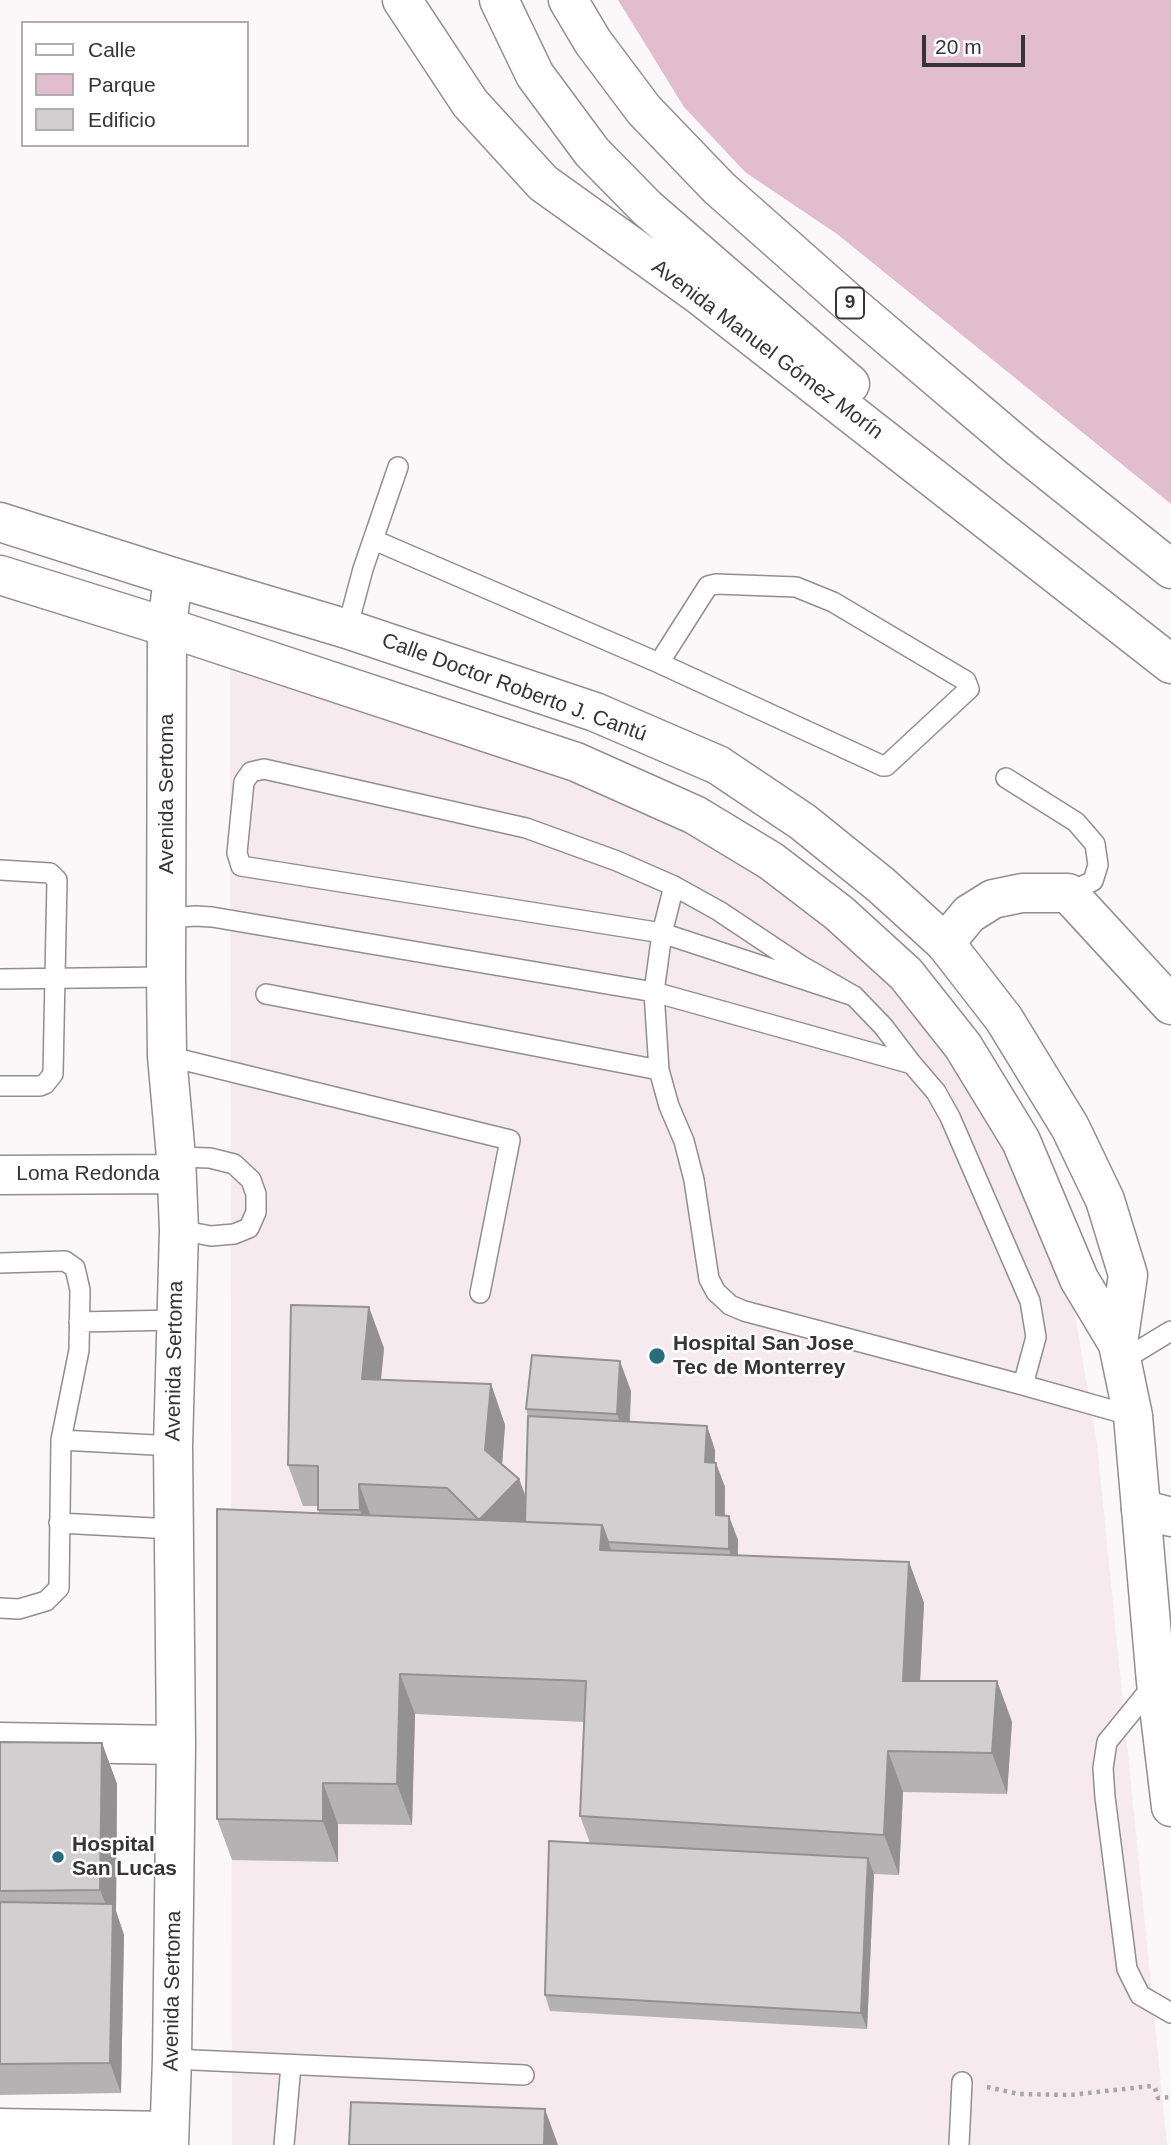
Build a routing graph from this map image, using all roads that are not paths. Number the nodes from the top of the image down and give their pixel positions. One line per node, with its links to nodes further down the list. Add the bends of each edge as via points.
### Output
1 (402, 0): 4 (main road, Avenida Manuel Gómez Morín, via 470,103 543,183 698,294)
2 (499, 0): 4 (main road, via 535,75 592,152 647,208 824,358 865,398)
3 (568, 0): 8 (main road, 9, via 643,110 719,188 1021,449)
4 (919, 466): 14 (main road, Avenida Manuel Gómez Morín)
5 (398, 467): 7 (lane)
6 (0, 522): 10 (main road, Calle Doctor Roberto J. Cantú)
7 (374, 540): 12 (lane); 13 (lane)
8 (1171, 569)
9 (0, 575): 11 (main road, Calle Doctor Roberto J. Cantú)
10 (173, 578): 11 (main road, Avenida Sertoma); 12 (main road, Calle Doctor Roberto J. Cantú)
11 (167, 627): 19 (main road, Avenida Sertoma); 41 (main road, Calle Doctor Roberto J. Cantú, via 576,762 695,815 771,861 839,913 906,974 963,1046 1021,1141 1079,1279)
12 (347, 629): 21 (main road, Calle Doctor Roberto J. Cantú, via 595,712 718,765 803,822)
13 (659, 663): 13 (lane, via 708,586 796,587 833,602 966,681 969,689 883,766)
14 (1171, 664)
15 (1006, 778): 18 (lane, via 1076,822 1095,844 1098,865 1093,881)
16 (0, 870): 23 (lane, via 55,877)
17 (674, 886): 20 (lane); 20 (lane, via 526,828 264,769 251,772 244,782 237,853 241,866); 27 (lane)
18 (1068, 893): 21 (main road, via 1023,893 993,899 968,914); 28 (main road)
19 (166, 918): 22 (main road, Avenida Sertoma); 25 (lane, via 212,917)
20 (662, 933): 25 (lane); 27 (lane)
21 (945, 943): 41 (main road, Calle Doctor Roberto J. Cantú, via 1004,1018 1070,1127 1105,1200 1128,1275)
22 (166, 977): 23 (lane); 29 (main road, Avenida Sertoma)
23 (55, 978): 24 (lane); 32 (lane, via 53,1074 40,1086)
24 (0, 979)
25 (654, 992): 30 (lane); 31 (lane)
26 (266, 994): 31 (lane)
27 (854, 996): 30 (lane)
28 (1171, 1005)
29 (167, 1056): 33 (main road, Avenida Sertoma); 37 (lane, via 510,1140)
30 (912, 1064): 42 (lane, via 936,1092 950,1118 1030,1301 1036,1337)
31 (659, 1070): 42 (lane, via 694,1180 709,1279 730,1305)
32 (0, 1086)
33 (176, 1166): 34 (main road, Loma Redonda); 35 (main road, Avenida Sertoma); 35 (lane, via 210,1158 234,1164 251,1180 256,1194 256,1212 249,1228 211,1236)
34 (0, 1175)
35 (178, 1230): 38 (main road, Avenida Sertoma)
36 (0, 1263): 39 (lane, via 65,1261 75,1268)
37 (480, 1293)
38 (176, 1320): 39 (lane); 45 (main road, Avenida Sertoma)
39 (79, 1322): 44 (lane, via 79,1349)
40 (1171, 1331): 41 (lane)
41 (1120, 1352): 43 (main road, Calle Doctor Roberto J. Cantú)
42 (1023, 1385): 43 (lane)
43 (1133, 1416): 46 (main road, Calle Doctor Roberto J. Cantú)
44 (61, 1440): 45 (lane); 47 (lane)
45 (173, 1446): 48 (main road, Avenida Sertoma)
46 (1156, 1513): 50 (main road, Calle Doctor Roberto J. Cantú)
47 (59, 1522): 48 (lane); 49 (lane, via 59,1588 46,1601 19,1609)
48 (172, 1529): 52 (main road, Avenida Sertoma)
49 (0, 1608)
50 (1156, 1682): 53 (main road, Calle Doctor Roberto J. Cantú); 54 (lane, via 1107,1742 1103,1768 1127,1969 1140,1995)
51 (0, 1742): 52 (main road)
52 (176, 1745): 55 (main road, Avenida Sertoma)
53 (1171, 1807)
54 (1171, 2013)
55 (172, 2059): 56 (lane); 60 (main road, Avenida Sertoma)
56 (290, 2065): 57 (lane); 61 (lane)
57 (524, 2076)
58 (962, 2082): 62 (lane)
59 (0, 2128): 60 (main road)
60 (168, 2138)
61 (284, 2145)
62 (959, 2145)

